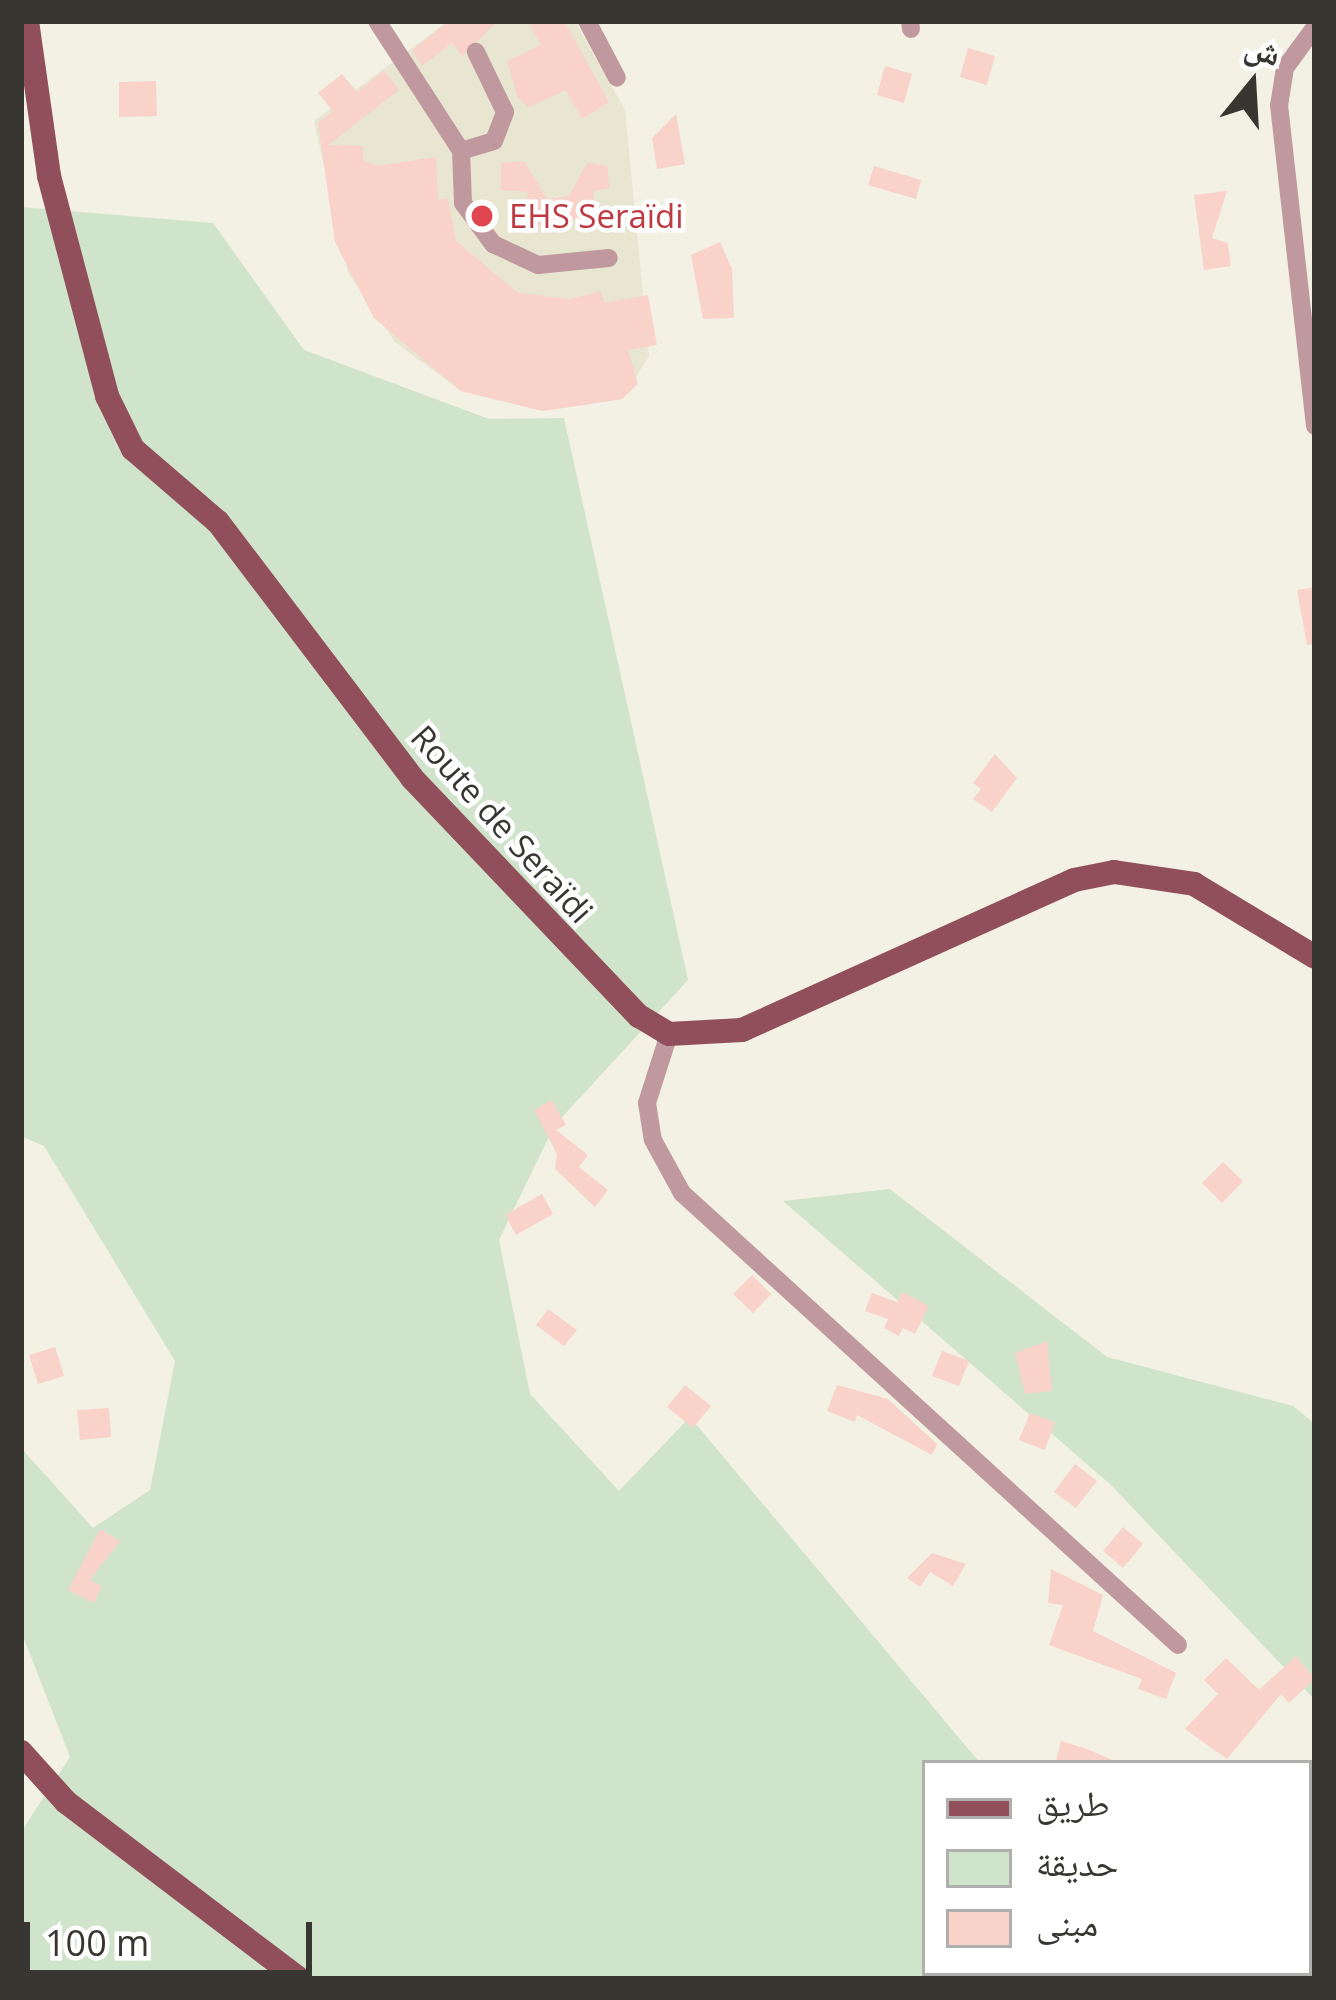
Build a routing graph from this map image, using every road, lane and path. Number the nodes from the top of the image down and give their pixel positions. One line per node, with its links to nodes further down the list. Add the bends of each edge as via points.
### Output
1 (27, 21): 11 (main road, Route de Seraïdi, via 49,176 107,396 134,449 218,522 412,778 590,970)
2 (376, 21): 7 (street)
3 (586, 21): 6 (street)
4 (1315, 27): 9 (street, via 1285,68 1279,105)
5 (476, 52): 7 (street, via 505,112 494,141)
6 (617, 78)
7 (461, 151): 8 (street, via 463,203 494,244 538,265)
8 (609, 258)
9 (1315, 426)
10 (1315, 957): 11 (main road, via 1194,884 1114,872 1074,880 742,1030)
11 (669, 1034): 12 (street, via 647,1103 653,1140 682,1193)
12 (1178, 1645)
13 (21, 1752): 14 (main road, via 65,1802)
14 (299, 1979)

